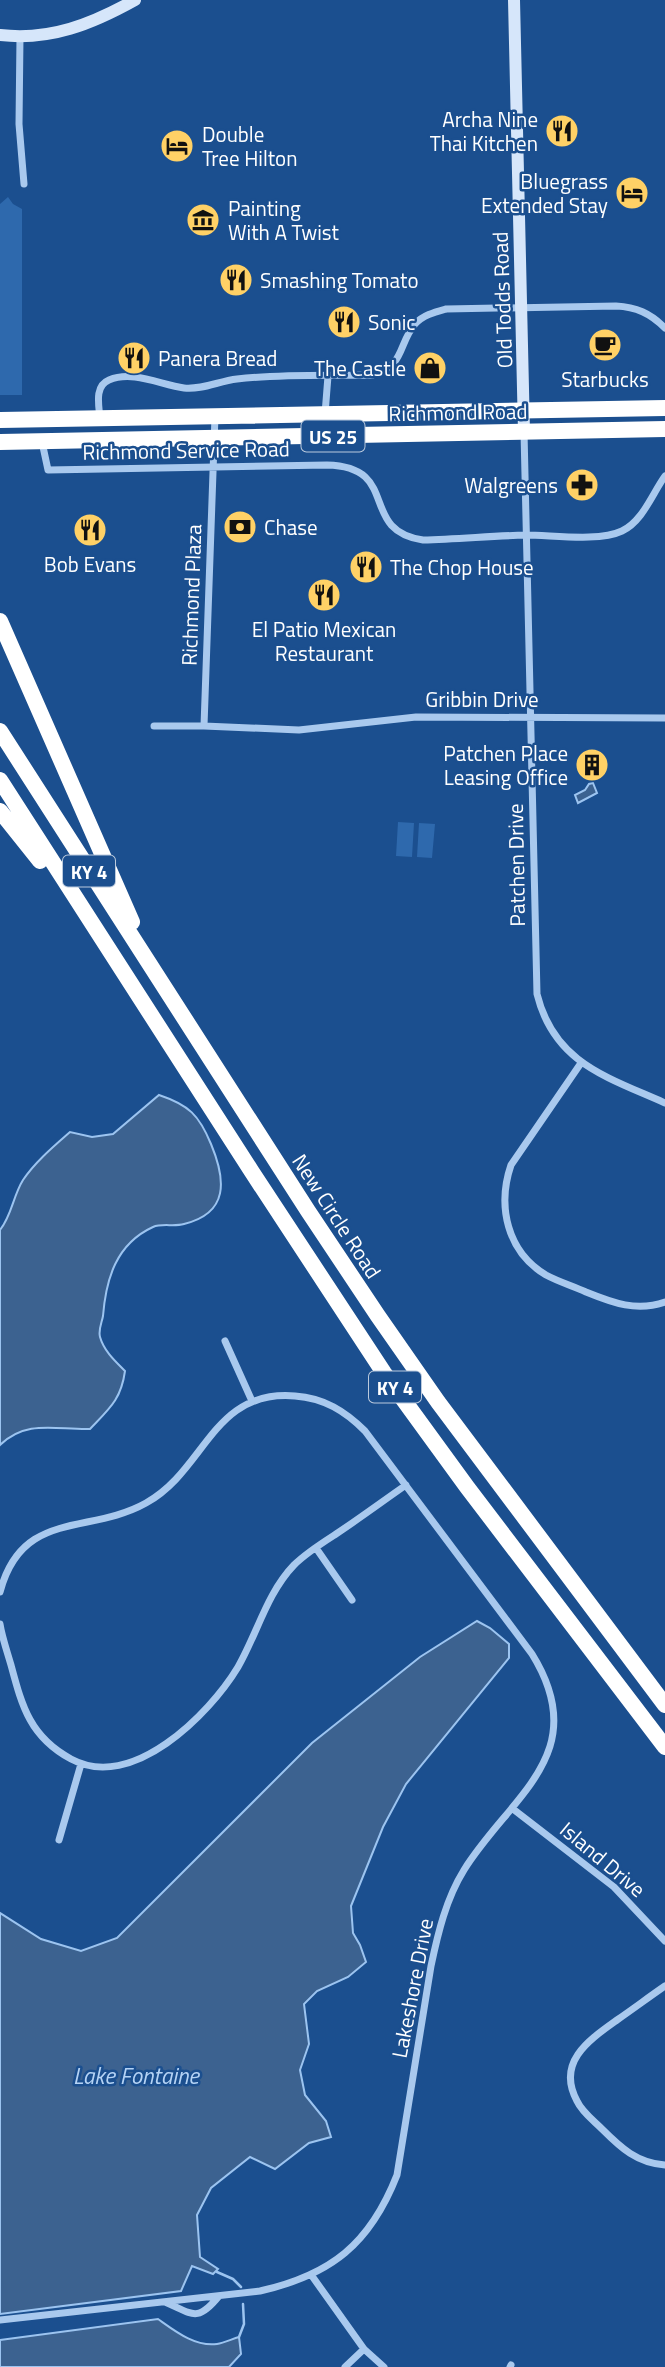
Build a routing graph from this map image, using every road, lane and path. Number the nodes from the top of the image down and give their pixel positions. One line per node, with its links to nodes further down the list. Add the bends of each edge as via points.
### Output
1 (135, 0): 4 (main road, via 84,26)
2 (514, 0): 6 (main road, Old Todds Road)
3 (0, 35): 4 (main road)
4 (20, 37): 5 (street)
5 (24, 184)
6 (521, 308): 7 (street, Richmond Service Road, via 634,307); 8 (street, Richmond Service Road, via 432,313 414,326 400,356 386,370 373,375); 10 (main road, Old Todds Road)
7 (665, 328)
8 (328, 376): 11 (street); 14 (street, Richmond Service Road, via 238,379 193,389 140,378 112,379 100,389)
9 (665, 408): 10 (highway, Richmond Road / US 25)
10 (524, 410): 11 (highway, Richmond Road / US 25); 16 (main road, Old Todds Road)
11 (325, 414): 12 (highway, Richmond Road / US 25)
12 (215, 416): 14 (highway, Richmond Road / US 25); 17 (street, Richmond Plaza)
13 (4, 419): 14 (highway, Richmond Road / US 25)
14 (100, 419)
15 (665, 429): 16 (highway, Richmond Road / US 25)
16 (524, 432): 17 (highway, Richmond Road / US 25); 22 (street, Patchen Drive)
17 (214, 438): 19 (highway, Richmond Road / US 25); 20 (street, Richmond Plaza)
18 (0, 442): 19 (highway, Richmond Road / US 25)
19 (42, 442): 20 (street, Richmond Service Road, via 48,470)
20 (213, 468): 22 (street, Richmond Service Road, via 350,467 367,478 385,519 400,534 424,540); 27 (street, Richmond Plaza)
21 (665, 476): 22 (street, Richmond Service Road, via 643,511 622,531 580,537)
22 (527, 535): 24 (street, Patchen Drive)
23 (0, 621): 32 (highway, via 128,914)
24 (531, 717): 25 (street, Gribbin Drive); 27 (street, Gribbin Drive, via 390,718 299,730); 33 (street, Patchen Drive, via 537,994 550,1028)
25 (665, 718)
26 (154, 726): 27 (street)
27 (204, 726)
28 (0, 731): 32 (highway, New Circle Road / KY 4)
29 (0, 780): 31 (highway, KY 4)
30 (0, 811): 31 (highway)
31 (149, 1011): 44 (highway, KY 4, via 384,1373)
32 (178, 1011): 43 (highway, New Circle Road / KY 4, via 438,1402)
33 (581, 1063): 34 (street, Patchen Drive); 35 (street, via 511,1165 504,1205 510,1233 527,1259 548,1276 624,1306)
34 (665, 1103)
35 (665, 1302)
36 (225, 1341): 37 (street)
37 (252, 1401): 38 (street, Lakeshore Drive, via 303,1397 342,1410 365,1431); 40 (street, Lakeshore Drive, via 220,1423 162,1494 121,1514 57,1528 35,1539 17,1556)
38 (406, 1485): 39 (street); 46 (street, Lakeshore Drive, via 532,1654 547,1684 553,1725 549,1748 534,1781)
39 (316, 1548): 41 (street); 45 (street, via 285,1575 235,1672 198,1716 142,1759 113,1766)
40 (0, 1592)
41 (352, 1600)
42 (0, 1624): 45 (street, via 29,1720 51,1747)
43 (665, 1705)
44 (665, 1747)
45 (81, 1764): 47 (street)
46 (513, 1809): 48 (street, Island Drive, via 614,1888); 51 (street, Lakeshore Drive, via 465,1868 443,1916 391,2192 363,2236)
47 (60, 1840)
48 (665, 1941)
49 (665, 1986): 50 (street, via 582,2047 573,2063 571,2084 583,2110 629,2154)
50 (665, 2165)
51 (312, 2276): 52 (street, Lakeshore Drive, via 286,2286); 55 (street)
52 (219, 2296): 53 (street, Lakeshore Drive); 53 (street, Lakeshore Drive, via 205,2312 195,2314)
53 (165, 2302): 54 (street, Lakeshore Drive)
54 (0, 2320)
55 (364, 2349): 56 (street); 57 (street)
56 (345, 2367)
57 (384, 2367)

